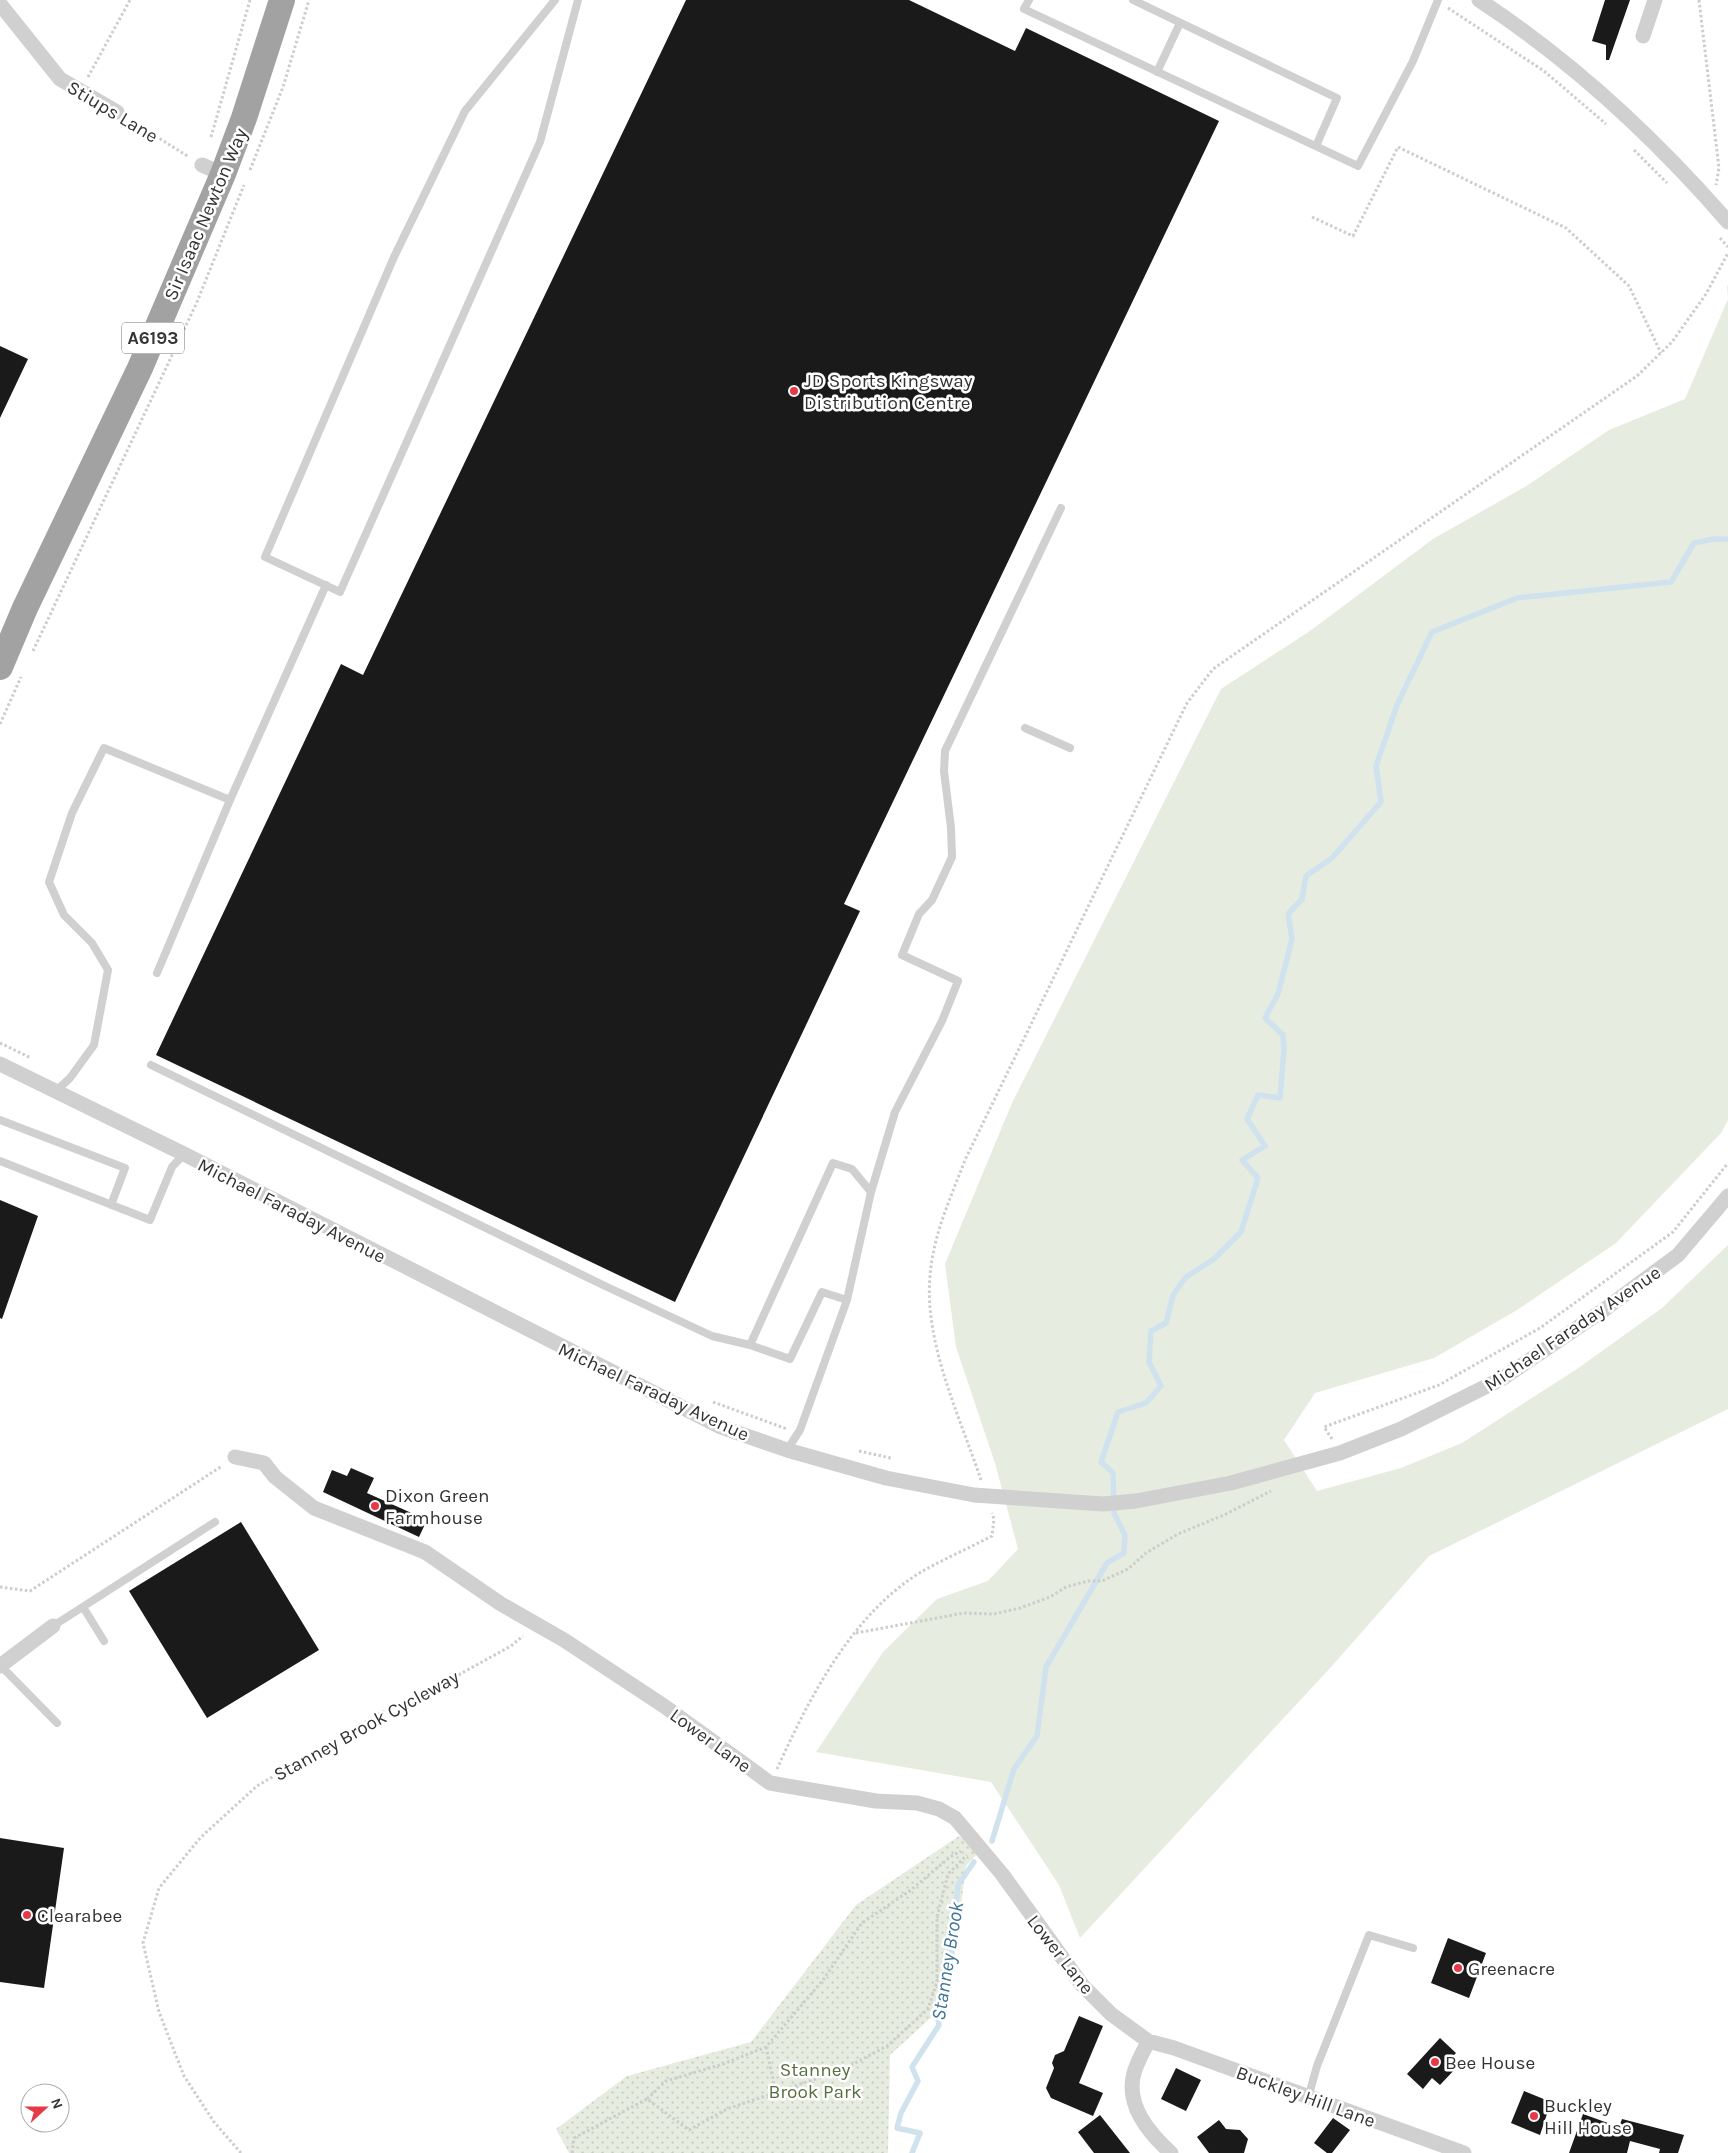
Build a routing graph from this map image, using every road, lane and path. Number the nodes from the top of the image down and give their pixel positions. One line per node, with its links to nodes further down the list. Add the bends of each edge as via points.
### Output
1 (130, 0): 16 (path)
2 (250, 0): 21 (path)
3 (282, 0): 21 (highway, Sir Isaac Newton Way / A6193, via 244,118)
4 (555, 0): 29 (lane, via 465,111 394,257 265,557)
5 (578, 0): 29 (lane, via 540,142 340,592)
6 (1029, 0): 15 (lane, via 1024,9)
7 (1133, 0): 13 (lane)
8 (1437, 0): 18 (path, via 1544,71); 19 (lane, via 1412,62 1358,166)
9 (1478, 0): 23 (street, via 1574,70 1660,147)
10 (1655, 0): 14 (street)
11 (1700, 0): 23 (path, via 1718,168)
12 (0, 4): 16 (street, Stiups Lane, via 60,79)
13 (1180, 22): 15 (lane); 19 (lane, via 1337,98)
14 (1643, 36)
15 (1157, 72): 19 (lane)
16 (81, 91): 17 (street, Stiups Lane)
17 (117, 112): 21 (path, Stiups Lane)
18 (1610, 127)
19 (1316, 146)
20 (1630, 146): 22 (path)
21 (212, 169): 30 (highway, Sir Isaac Newton Way / A6193, via 140,368)
22 (1674, 190)
23 (1712, 204): 25 (street)
24 (1312, 216): 27 (path, via 1353,236 1398,147 1566,228 1629,286)
25 (1728, 222)
26 (1728, 252): 27 (path, via 1706,294)
27 (1661, 353): 55 (path, via 1637,376 1213,669 1187,703 965,1160 939,1228 930,1276 931,1323)
28 (1061, 508): 42 (lane, via 945,751 952,857 932,900 920,914 902,955 958,981 942,1021 895,1112)
29 (326, 585): 33 (lane)
30 (0, 667)
31 (1025, 728): 32 (lane)
32 (1070, 748)
33 (230, 800): 34 (lane); 37 (lane, via 104,748 72,813 49,882 64,915 92,942 108,970 94,1045 70,1078)
34 (157, 973)
35 (0, 1064): 37 (street, Michael Faraday Avenue)
36 (152, 1065): 46 (lane, via 605,1286 712,1336)
37 (56, 1091): 39 (street, Michael Faraday Avenue)
38 (0, 1120): 44 (lane, via 125,1168)
39 (184, 1154): 44 (lane, via 172,1167 150,1220); 50 (street, Michael Faraday Avenue, via 721,1427)
40 (0, 1162): 44 (lane)
41 (1728, 1163): 51 (path, via 1673,1232 1540,1328 1439,1385 1324,1427)
42 (871, 1192): 45 (lane); 46 (lane, via 852,1170 833,1163)
43 (1728, 1196): 51 (street, Michael Faraday Avenue, via 1678,1255 1503,1378 1401,1429)
44 (111, 1205)
45 (847, 1300): 46 (lane, via 822,1292 790,1359); 48 (lane)
46 (750, 1345)
47 (710, 1400): 48 (path)
48 (798, 1433): 50 (lane)
49 (850, 1449): 53 (path)
50 (787, 1450): 55 (street, Michael Faraday Avenue, via 886,1478)
51 (1340, 1453): 55 (street, Michael Faraday Avenue, via 1230,1483 1126,1502 1103,1504)
52 (235, 1457): 57 (path, via 30,1591); 59 (street, Lower Lane, via 264,1463 275,1477 314,1508 425,1552)
53 (891, 1458)
54 (1276, 1489): 61 (path, via 1178,1534 1146,1553 1128,1569 1102,1581 1066,1587 1050,1597 994,1614 964,1613)
55 (987, 1496): 61 (path, via 994,1520 992,1536 920,1573 869,1614)
56 (215, 1522): 58 (lane)
57 (0, 1586)
58 (83, 1607): 60 (lane); 62 (lane)
59 (537, 1625): 65 (street, Lower Lane, via 664,1706); 73 (path, Stanney Brook Cycleway, via 511,1646 379,1714 257,1786 201,1837 159,1888 143,1943 159,2012 184,2076 214,2122)
60 (53, 1626): 63 (street)
61 (855, 1633): 65 (path, via 821,1680)
62 (104, 1641)
63 (0, 1665): 64 (lane)
64 (57, 1723)
65 (770, 1783): 66 (street, Lower Lane, via 876,1801 917,1803 939,1809 954,1818)
66 (978, 1844): 68 (street, Lower Lane, via 1082,1985 1111,2014); 69 (path, via 950,1857 911,1890 862,1924 823,1980); 70 (path, via 948,1874 938,1917 937,1982 928,2009 887,2046 842,2070)
67 (1413, 1948): 71 (lane, via 1369,1935 1317,2066)
68 (1148, 2041): 71 (street, Buckley Hill Lane); 75 (street, via 1134,2074 1136,2106 1143,2122)
69 (766, 2047): 70 (path); 72 (path, via 666,2081)
70 (776, 2093): 72 (path, via 727,2109 689,2130)
71 (1308, 2098): 76 (street, Buckley Hill Lane)
72 (647, 2099): 74 (path, via 574,2138)
73 (241, 2153)
74 (572, 2153)
75 (1171, 2153)
76 (1464, 2153)

